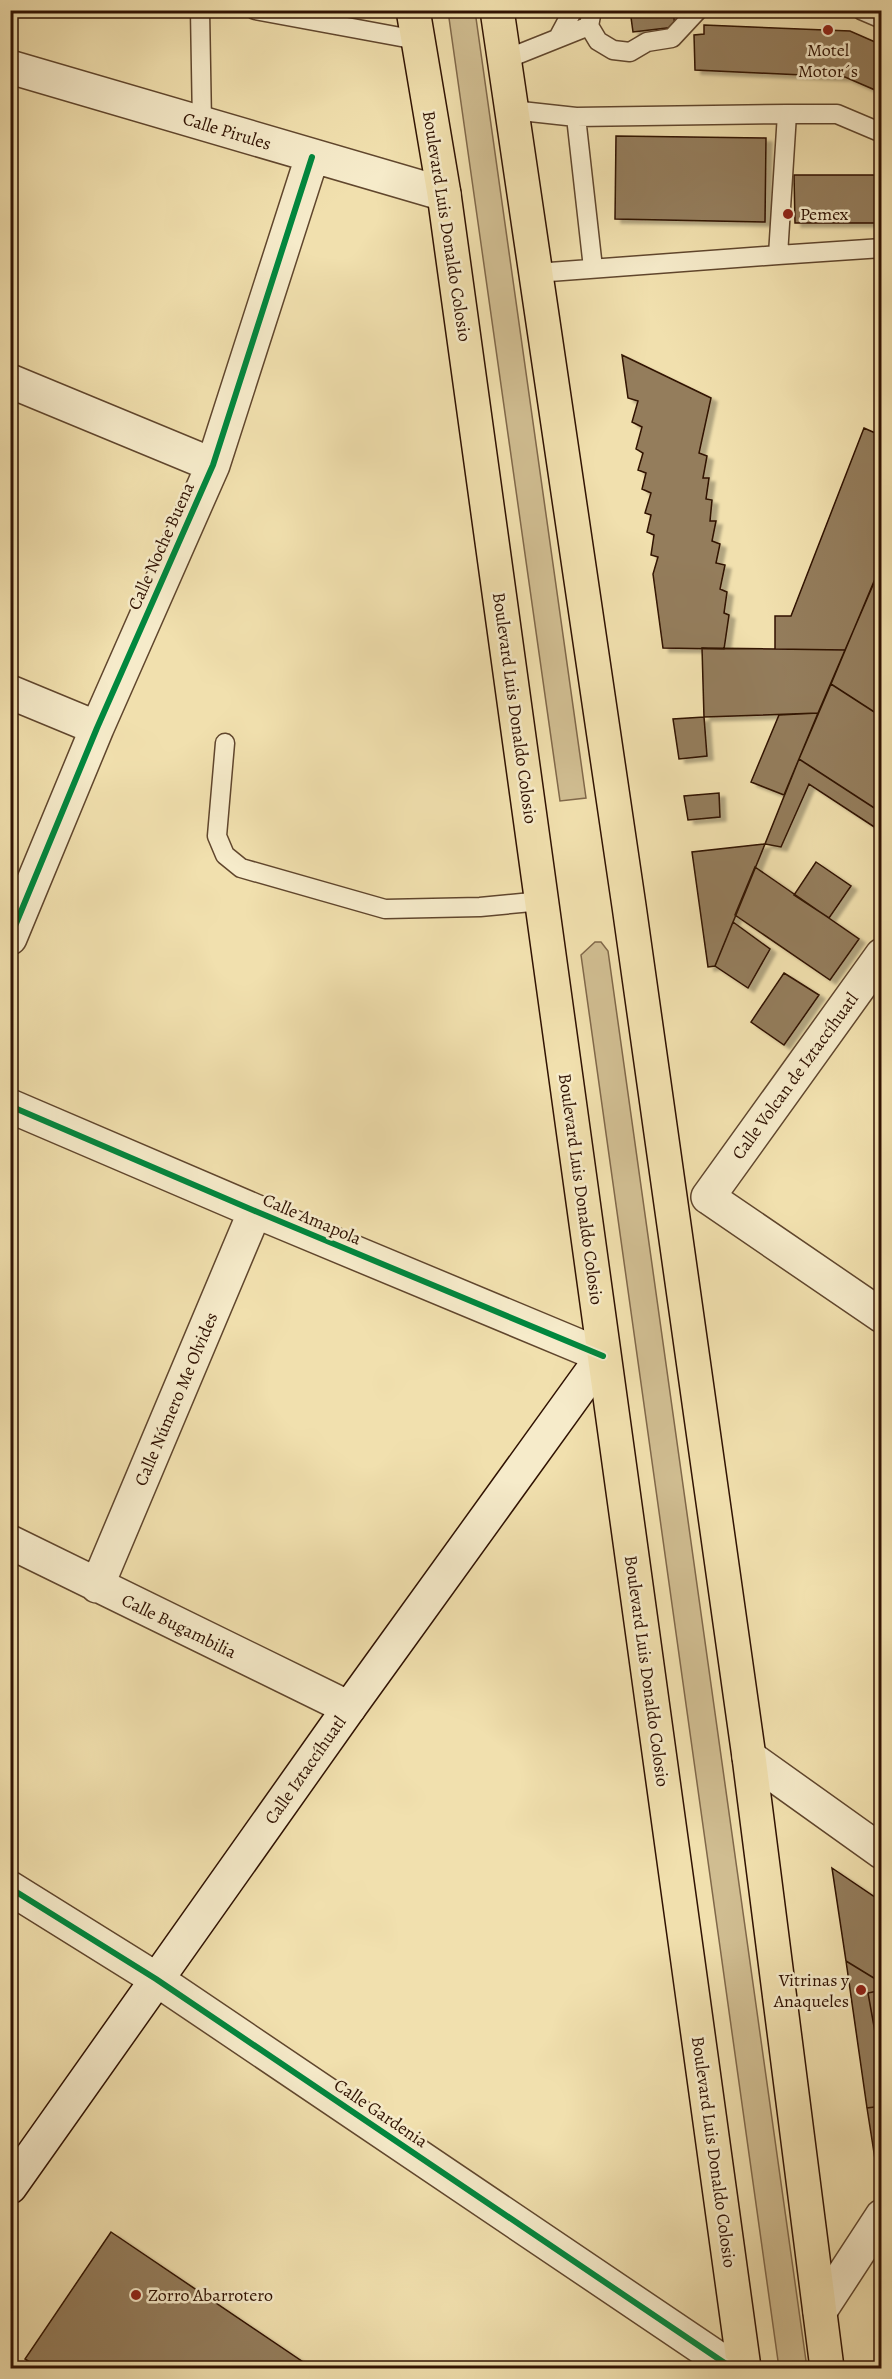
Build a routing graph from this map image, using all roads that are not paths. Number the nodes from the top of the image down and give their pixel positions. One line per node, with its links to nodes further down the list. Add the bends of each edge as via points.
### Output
1 (200, 10): 16 (lane)
2 (255, 10): 9 (lane)
3 (497, 10): 11 (main road)
4 (573, 10): 10 (lane)
5 (698, 10): 7 (lane, via 672,38 647,42 630,52 612,50 598,40)
6 (861, 10): 8 (lane)
7 (591, 18): 10 (lane)
8 (882, 19)
9 (415, 25): 19 (main road, Boulevard Luis Donaldo Colosio)
10 (558, 38): 11 (lane)
11 (504, 60): 13 (main road)
12 (10, 67): 16 (street, Calle Pirules)
13 (512, 110): 15 (lane); 23 (main road)
14 (787, 114): 15 (lane); 17 (lane, via 837,114); 21 (lane)
15 (576, 117): 22 (lane)
16 (202, 124): 18 (street, Calle Pirules)
17 (882, 133)
18 (312, 157): 19 (street, Calle Pirules); 25 (street, Calle Noche Buena)
19 (444, 194): 29 (main road, Boulevard Luis Donaldo Colosio)
20 (882, 248): 21 (lane)
21 (778, 255): 22 (lane)
22 (593, 268): 23 (lane)
23 (536, 273): 34 (main road)
24 (10, 381): 25 (street)
25 (213, 465): 27 (street, Calle Noche Buena)
26 (10, 692): 27 (street)
27 (97, 728): 30 (street, Calle Noche Buena)
28 (225, 743): 29 (lane, via 217,836 225,855 241,868 385,909)
29 (542, 901): 37 (main road, Boulevard Luis Donaldo Colosio)
30 (10, 938)
31 (876, 974): 33 (street, Calle Volcan de Iztaccíhuatl)
32 (10, 1106): 35 (street, Calle Amapola)
33 (708, 1197): 34 (street); 36 (street)
34 (670, 1209): 41 (main road)
35 (255, 1211): 37 (street, Calle Amapola); 39 (street, Calle Número Me Olvides)
36 (882, 1316)
37 (603, 1356): 40 (street, Calle Iztaccíhuatl); 49 (main road, Boulevard Luis Donaldo Colosio)
38 (10, 1542): 39 (street, Calle Bugambilia)
39 (97, 1586): 40 (street, Calle Bugambilia)
40 (349, 1708): 44 (street, Calle Iztaccíhuatl)
41 (749, 1757): 42 (street); 47 (main road)
42 (882, 1852)
43 (10, 1888): 44 (street, Calle Gardenia)
44 (156, 1979): 45 (street, Calle Iztaccíhuatl); 48 (street, Calle Gardenia)
45 (10, 2187)
46 (882, 2216): 47 (street)
47 (820, 2311): 50 (main road)
48 (732, 2368)
49 (744, 2368)
50 (827, 2368)

